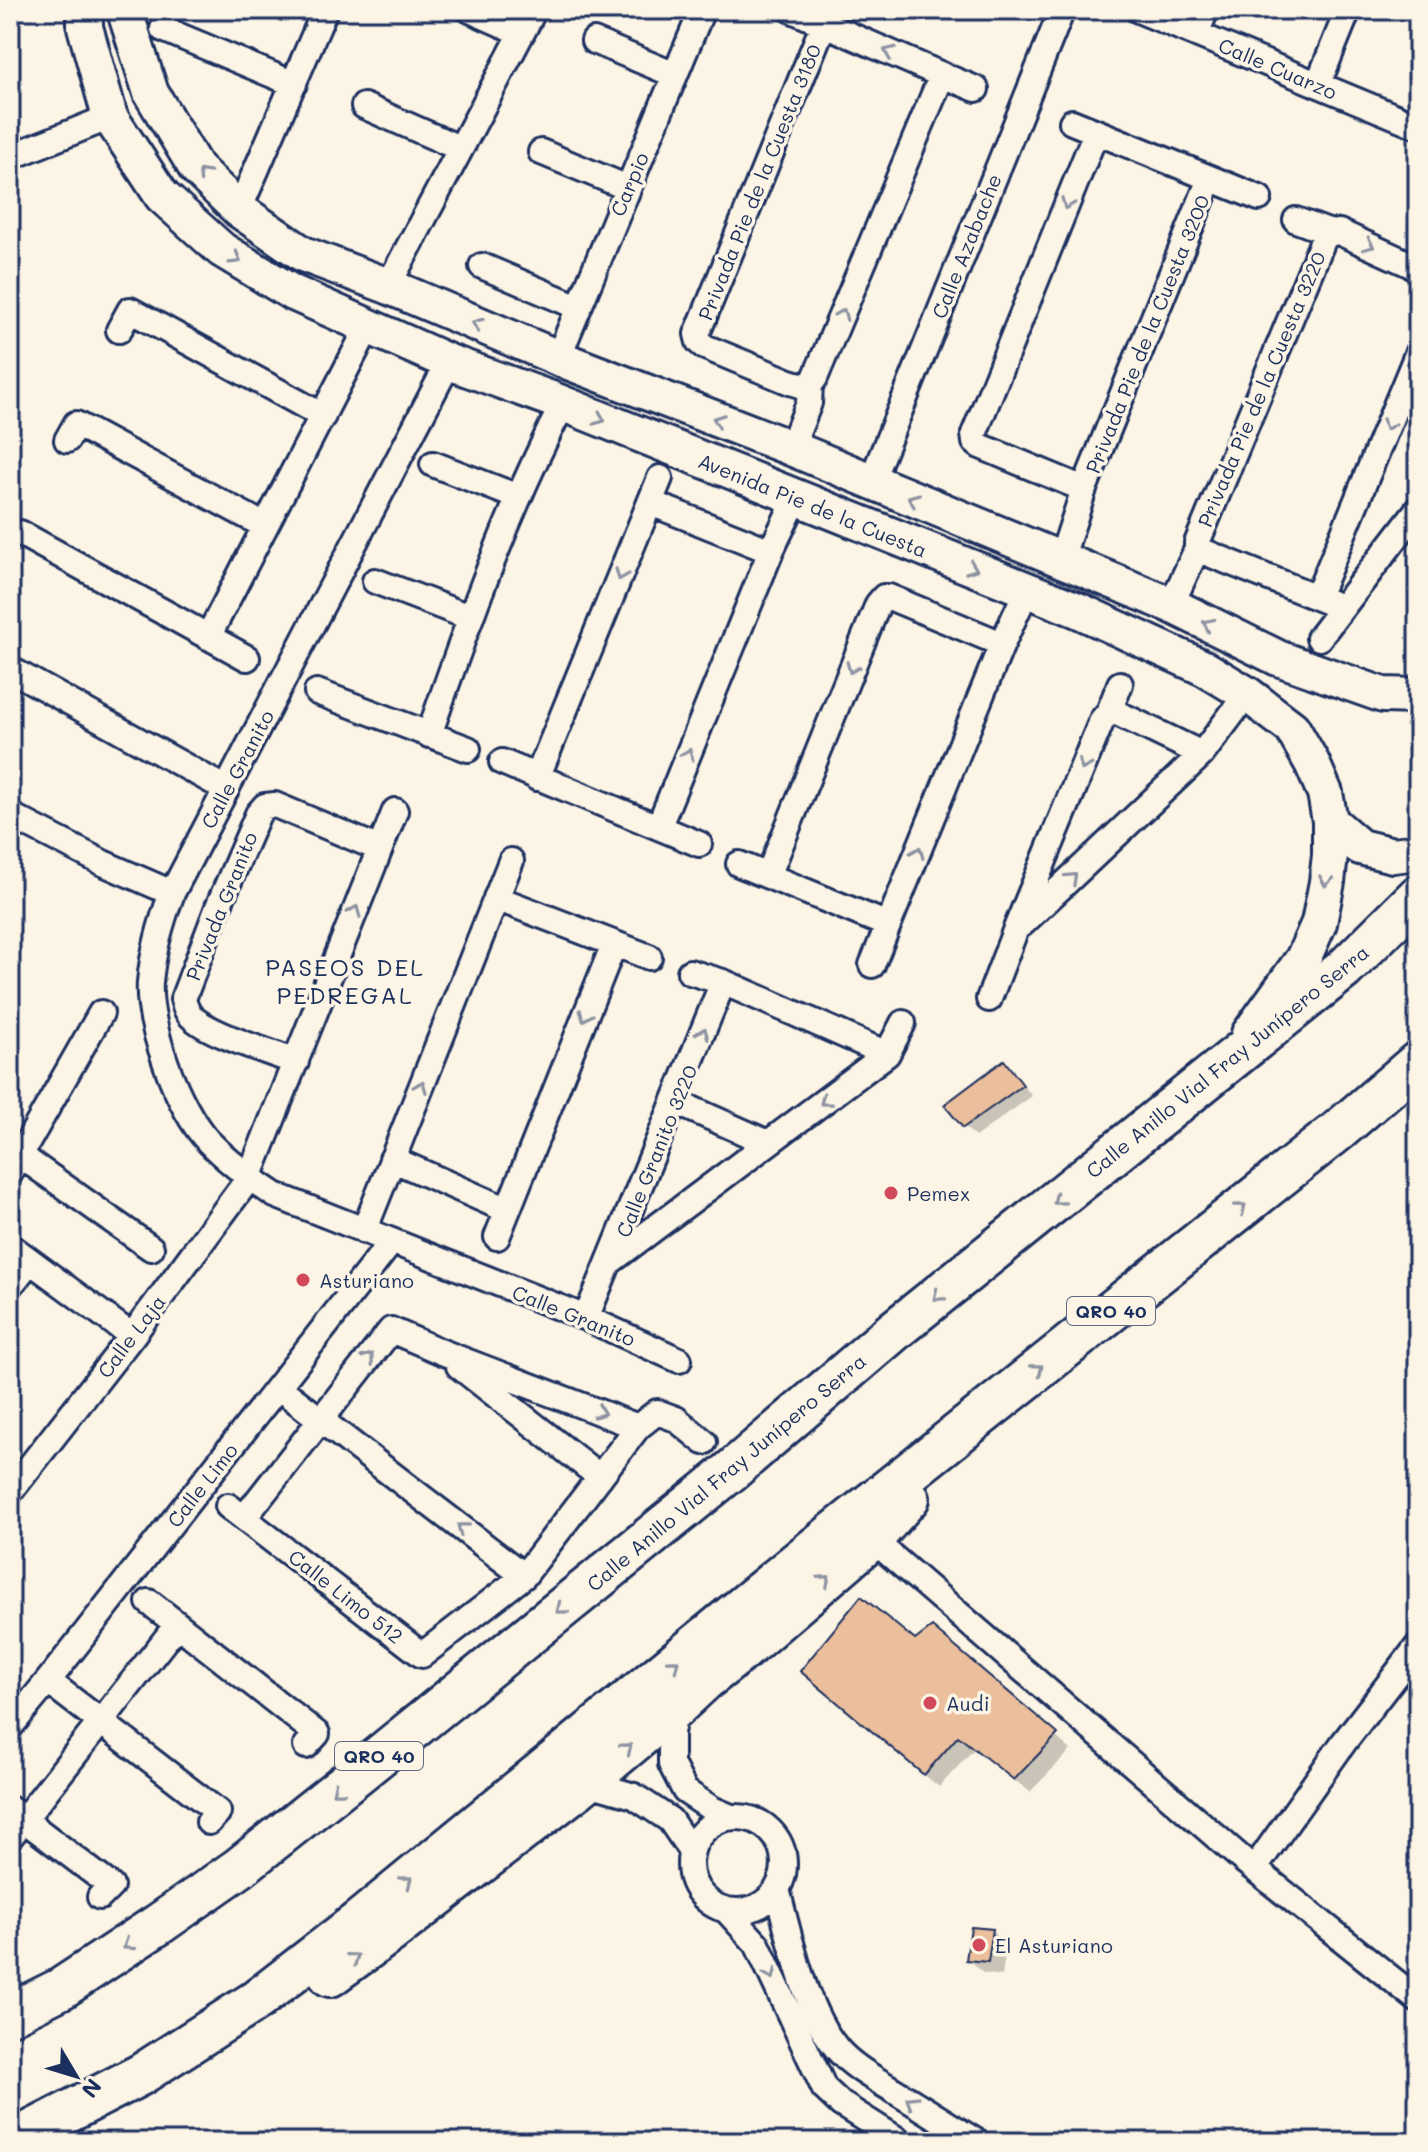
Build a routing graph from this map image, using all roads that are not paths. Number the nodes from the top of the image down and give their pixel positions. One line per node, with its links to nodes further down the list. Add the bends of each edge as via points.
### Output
1 (85, 10): 23 (main road, Avenida Pie de la Cuesta)
2 (126, 10): 33 (main road, one-way to 2, via 196,168 151,93)
3 (325, 10): 19 (street)
4 (470, 10): 14 (street)
5 (534, 10): 14 (street)
6 (702, 10): 17 (street, Carpio)
7 (792, 10): 12 (street, Privada Pie de la Cuesta 3180)
8 (1062, 10): 52 (street, Calle Azabache)
9 (1138, 10): 15 (street, Calle Cuarzo)
10 (1206, 10): 15 (street)
11 (1348, 10): 20 (street)
12 (824, 23): 18 (street, Privada Pie de la Cuesta 3180, one-way to 12); 45 (street, Privada Pie de la Cuesta 3180, via 697,334 696,352 705,347)
13 (163, 29): 19 (street)
14 (522, 33): 27 (street)
15 (1196, 34): 20 (street, Calle Cuarzo)
16 (594, 41): 17 (street)
17 (675, 75): 31 (street, Carpio)
18 (942, 75): 21 (street, Privada Pie de la Cuesta 3180); 45 (street, one-way to 18)
19 (294, 84): 33 (street)
20 (1318, 84): 25 (street, Calle Cuarzo)
21 (976, 89)
22 (364, 106): 27 (street)
23 (110, 117): 29 (street); 40 (main road, Avenida Pie de la Cuesta, one-way to 40, via 162,196 222,250 291,292)
24 (1072, 122): 26 (street, Privada Pie de la Cuesta 3200)
25 (1418, 126)
26 (1096, 132): 30 (street, Privada Pie de la Cuesta 3200); 53 (street, Privada Pie de la Cuesta 3200, one-way to 53, via 974,434 980,446)
27 (459, 148): 38 (street)
28 (541, 152): 31 (street)
29 (10, 157)
30 (1210, 179): 32 (street, Privada Pie de la Cuesta 3200); 53 (street, Privada Pie de la Cuesta 3200)
31 (628, 188): 39 (street, Carpio)
32 (1259, 198)
33 (239, 210): 38 (main road, via 303,254)
34 (1296, 220): 35 (street, Privada Pie de la Cuesta 3220)
35 (1331, 233): 37 (street, Privada Pie de la Cuesta 3220, one-way to 37); 60 (street, Privada Pie de la Cuesta 3220, via 1324,238)
36 (482, 266): 39 (street)
37 (1418, 268)
38 (388, 286): 43 (main road, one-way to 38)
39 (578, 307): 43 (street, Carpio)
40 (368, 327): 44 (main road, Avenida Pie de la Cuesta); 47 (street)
41 (119, 330): 47 (street, via 130,310)
42 (1418, 352): 65 (street, one-way to 65)
43 (558, 358): 49 (main road, one-way to 43)
44 (449, 362): 46 (main road, Avenida Pie de la Cuesta); 84 (street, Calle Granito)
45 (810, 385): 49 (street, via 809,403)
46 (563, 404): 54 (street); 55 (main road, Avenida Pie de la Cuesta, one-way to 55)
47 (323, 416): 58 (street)
48 (67, 440): 58 (street, via 76,424)
49 (791, 448): 52 (main road)
50 (433, 464): 54 (street)
51 (660, 478): 56 (street)
52 (871, 482): 62 (main road, one-way to 52)
53 (1084, 489): 62 (street, Privada Pie de la Cuesta 3200)
54 (518, 497): 68 (street)
55 (796, 498): 61 (street); 64 (main road, Avenida Pie de la Cuesta, one-way to 64)
56 (651, 503): 61 (street); 83 (street, one-way to 83)
57 (1418, 509): 67 (street)
58 (265, 526): 69 (street)
59 (20, 533): 69 (street)
60 (1197, 549): 65 (street, Privada Pie de la Cuesta 3220); 66 (street, Privada Pie de la Cuesta 3220)
61 (771, 551): 88 (street, one-way to 61)
62 (1061, 560): 66 (main road)
63 (375, 581): 68 (street)
64 (1027, 590): 71 (street); 76 (main road, Avenida Pie de la Cuesta, via 1204,668)
65 (1317, 597): 67 (street, Privada Pie de la Cuesta 3220)
66 (1171, 605): 77 (main road, one-way to 66, via 1383,695 1278,658)
67 (1344, 609): 70 (street)
68 (469, 617): 79 (street)
69 (208, 637): 72 (street)
70 (1319, 638)
71 (1002, 644): 94 (street, one-way to 94, via 884,597); 98 (street, one-way to 71)
72 (247, 658)
73 (10, 669): 84 (street)
74 (1120, 684): 78 (street)
75 (317, 692): 79 (street)
76 (1247, 694): 81 (street); 87 (main road, Avenida Pie de la Cuesta, via 1292,728 1325,793)
77 (1418, 696)
78 (1109, 712): 81 (street); 99 (street, one-way to 99)
79 (429, 735): 80 (street)
80 (468, 749)
81 (1202, 754): 99 (street, one-way to 81)
82 (502, 762): 83 (street)
83 (537, 778): 88 (street)
84 (226, 789): 95 (street, Calle Granito)
85 (395, 811): 90 (street)
86 (10, 815): 95 (street)
87 (1330, 821): 91 (main road, via 1360,847 1393,855); 111 (main road, Avenida Pie de la Cuesta, one-way to 111, via 1319,923 1303,959 1259,1022)
88 (659, 826): 89 (street)
89 (699, 844)
90 (380, 849): 109 (street, one-way to 90); 109 (street, Privada Granito, via 275,805 265,806 218,907 183,999 186,1010 209,1028)
91 (1418, 852)
92 (511, 861): 97 (street)
93 (739, 864): 94 (street)
94 (768, 876): 98 (street)
95 (172, 893): 116 (street, Calle Granito, via 157,930 150,985 157,1037 178,1095 206,1139)
96 (1418, 896): 111 (highway, Calle Anillo Vial Fray Junípero Serra / QRO 40, via 1344,969)
97 (496, 898): 100 (street); 114 (street, one-way to 97)
98 (888, 925): 102 (street)
99 (1015, 931): 105 (street)
100 (614, 944): 101 (street); 117 (street, one-way to 117)
101 (649, 957)
102 (872, 965)
103 (690, 972): 104 (street)
104 (723, 982): 108 (street); 112 (street, Calle Granito 3220, one-way to 104)
105 (989, 999)
106 (101, 1013): 115 (street)
107 (903, 1023): 108 (street)
108 (887, 1054): 113 (street, one-way to 113)
109 (296, 1062): 116 (street)
110 (1418, 1062): 131 (highway, QRO 40, one-way to 110)
111 (1206, 1082): 157 (highway, Calle Anillo Vial Fray Junípero Serra / QRO 40, one-way to 157, via 239,1868 62,1988)
112 (676, 1102): 113 (street); 124 (street, Calle Granito 3220)
113 (768, 1143): 124 (street)
114 (392, 1159): 117 (street); 118 (street)
115 (15, 1165): 122 (street)
116 (249, 1178): 118 (street, Calle Granito, via 275,1195); 127 (street, Calle Laja)
117 (507, 1210): 119 (street)
118 (364, 1231): 120 (street, Calle Granito)
119 (497, 1237)
120 (392, 1241): 126 (street, Calle Granito); 130 (street, Calle Limo)
121 (10, 1246): 123 (street)
122 (151, 1248)
123 (30, 1261): 125 (street); 127 (street)
124 (611, 1261): 126 (street, Calle Granito 3220)
125 (10, 1286)
126 (586, 1318): 129 (street, Calle Granito)
127 (132, 1336): 136 (street, Calle Laja)
128 (442, 1352): 132 (street, Calle Limo 512, one-way to 128, via 391,1330); 133 (street, Calle Limo 512, one-way to 133); 135 (street, Calle Limo 512)
129 (679, 1360)
130 (278, 1387): 132 (street); 142 (street, Calle Limo)
131 (996, 1403): 137 (highway); 158 (highway, QRO 40, one-way to 131, via 257,2000 325,1947)
132 (321, 1419): 138 (street, one-way to 132); 138 (street, Calle Limo 512, via 236,1512 422,1655)
133 (638, 1427): 134 (street, via 657,1412 676,1419); 135 (street, Calle Limo 512)
134 (704, 1442)
135 (600, 1477): 138 (street, Calle Limo 512)
136 (10, 1492)
137 (872, 1539): 143 (highway, one-way to 137); 152 (street)
138 (524, 1576)
139 (149, 1602): 140 (street)
140 (177, 1625): 144 (street); 146 (street, via 317,1734)
141 (1418, 1646): 152 (street)
142 (48, 1681): 144 (street); 145 (street, Calle Limo)
143 (676, 1707): 147 (highway, one-way to 143); 148 (street, via 671,1764 685,1791)
144 (101, 1721): 149 (street); 150 (street, via 218,1812)
145 (10, 1727)
146 (306, 1746)
147 (576, 1790): 151 (street, via 599,1786 634,1796 670,1820); 158 (highway, one-way to 147, via 239,2039 391,1932)
148 (731, 1817): 151 (street, via 700,1834); 153 (street, via 765,1825 777,1838 784,1873)
149 (15, 1822): 154 (street, via 111,1886)
150 (209, 1822)
151 (691, 1851): 155 (street, via 695,1888)
152 (1255, 1868): 156 (street)
153 (777, 1889): 155 (street, via 765,1903 747,1911); 161 (street, one-way to 153, via 841,2053 814,2008)
154 (100, 1897)
155 (727, 1911): 160 (street, one-way to 160, via 757,1944 824,2088)
156 (1418, 2000)
157 (10, 2014)
158 (140, 2075): 159 (highway, QRO 40)
159 (10, 2142)
160 (901, 2142)
161 (977, 2142)

